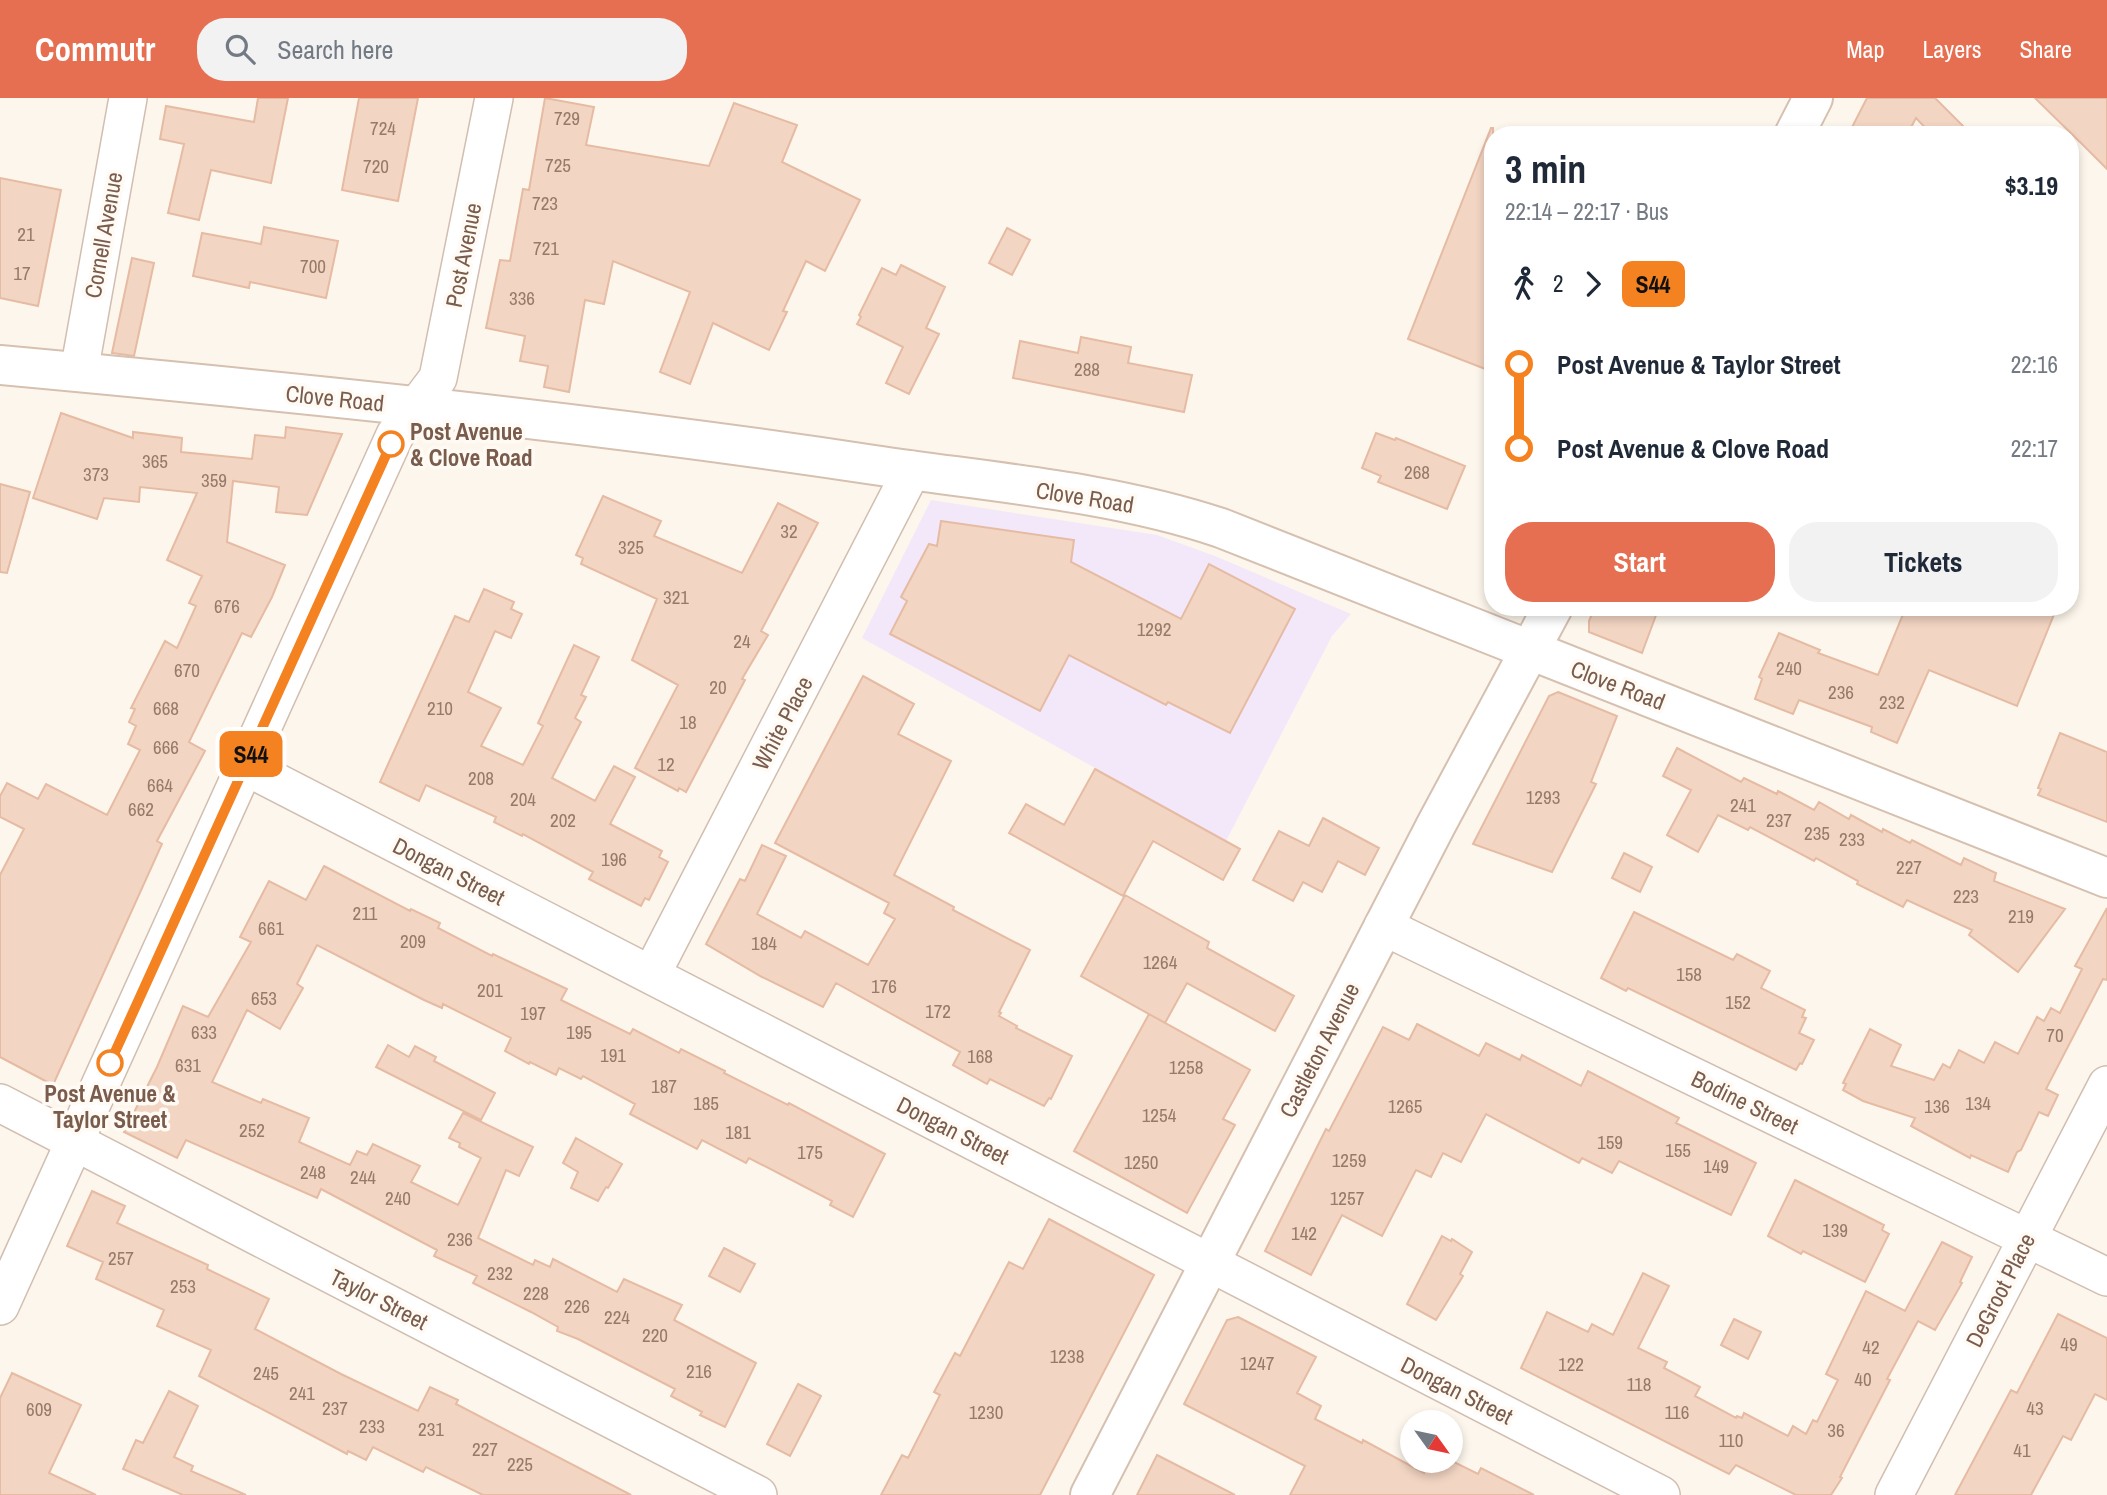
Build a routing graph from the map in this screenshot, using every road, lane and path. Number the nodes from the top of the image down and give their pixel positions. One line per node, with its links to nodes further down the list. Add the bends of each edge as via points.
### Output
1 (128, 98): 6 (street, Cornell Avenue)
2 (494, 98): 7 (street, Post Avenue, via 438,378)
3 (1813, 98): 4 (street)
4 (1799, 126)
5 (0, 365): 6 (street, Clove Road)
6 (79, 372): 7 (street, Clove Road)
7 (418, 407): 8 (street, Clove Road); 11 (street, Post Avenue, via 395,435)
8 (912, 470): 10 (street, Clove Road, via 1175,513); 14 (street, White Place)
9 (1548, 616): 10 (street, Castleton Avenue)
10 (1529, 650): 12 (street, Clove Road); 13 (street, Castleton Avenue)
11 (245, 766): 14 (street, Dongan Street); 17 (street, Post Avenue)
12 (2107, 878)
13 (1383, 926): 18 (street, Bodine Street); 19 (street, Castleton Avenue)
14 (651, 975): 19 (street, Dongan Street)
15 (2107, 1085): 18 (street, DeGroot Place)
16 (0, 1103): 17 (street, Taylor Street)
17 (75, 1141): 21 (street, Post Avenue); 22 (street, Taylor Street)
18 (2027, 1238): 20 (street, Bodine Street); 25 (street, DeGroot Place)
19 (1210, 1262): 23 (street, Castleton Avenue); 24 (street, Dongan Street)
20 (2107, 1277)
21 (0, 1306)
22 (758, 1495)
23 (1090, 1495)
24 (1661, 1495)
25 (1894, 1495)

